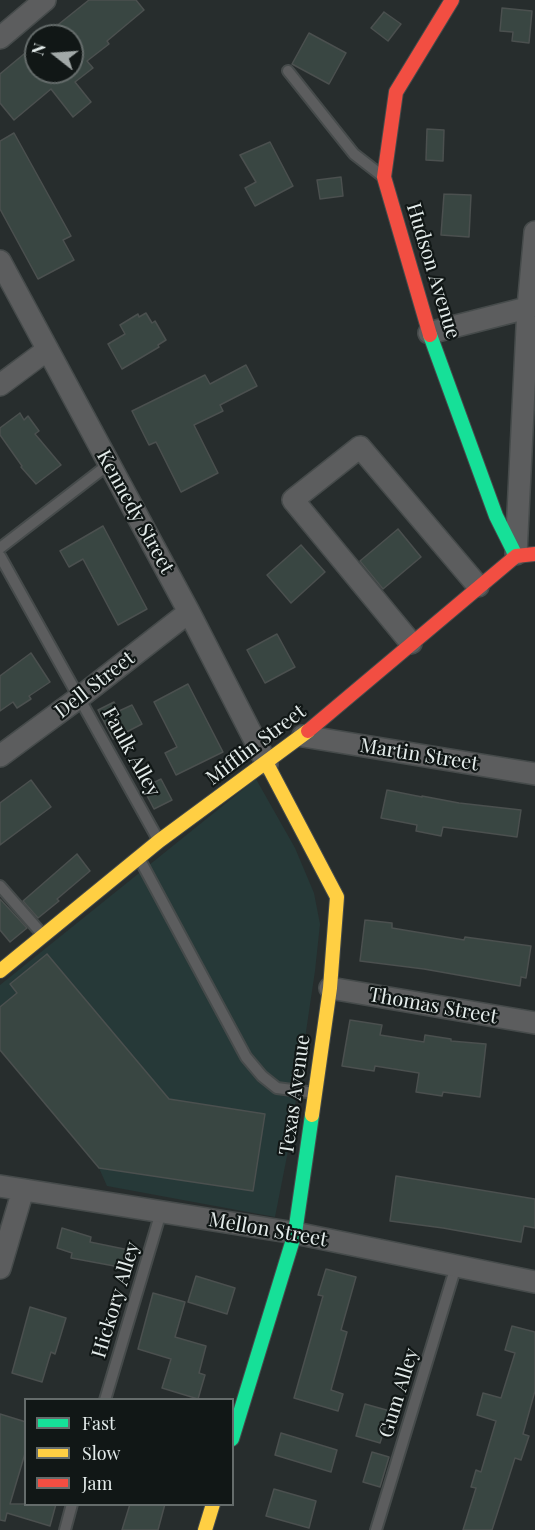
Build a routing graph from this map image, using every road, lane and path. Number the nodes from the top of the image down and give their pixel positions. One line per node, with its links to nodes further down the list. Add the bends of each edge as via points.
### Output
1 (45, 0): 3 (street)
2 (452, 0): 5 (street, Hudson Avenue, via 396,92)
3 (0, 38)
4 (288, 70): 5 (lane, via 354,154)
5 (384, 177): 9 (street, Hudson Avenue)
6 (535, 232): 8 (street)
7 (0, 261): 10 (street, Kennedy Street)
8 (531, 307): 9 (street); 14 (street)
9 (429, 333): 14 (street, Hudson Avenue, via 496,516)
10 (47, 350): 11 (street); 12 (street, Kennedy Street)
11 (0, 385)
12 (109, 464): 13 (lane); 17 (street, Kennedy Street)
13 (0, 548)
14 (526, 555): 16 (street, Mifflin Street)
15 (0, 556): 19 (lane, Faulk Alley)
16 (478, 586): 18 (street, Mifflin Street); 18 (street, via 360,447 293,500)
17 (189, 612): 19 (street, Dell Street); 22 (street, Kennedy Street)
18 (411, 643): 20 (street, Mifflin Street)
19 (80, 697): 21 (street, Dell Street); 24 (lane, Faulk Alley)
20 (303, 736): 22 (street, Mifflin Street); 23 (street, Martin Street)
21 (0, 756)
22 (267, 764): 24 (street, Mifflin Street); 29 (street, Texas Avenue, via 337,897)
23 (535, 774)
24 (159, 841): 25 (street, Mifflin Street)
25 (139, 858): 27 (street, Mifflin Street); 31 (lane, via 246,1057 277,1088)
26 (0, 886): 27 (lane)
27 (44, 937): 28 (street, Mifflin Street)
28 (0, 970)
29 (330, 988): 30 (street, Thomas Street); 31 (street, Texas Avenue)
30 (535, 1023)
31 (315, 1093): 35 (street, Texas Avenue)
32 (0, 1186): 33 (street, Mellon Street)
33 (23, 1190): 34 (street, Mellon Street); 37 (street)
34 (161, 1212): 35 (street, Mellon Street); 39 (lane, Hickory Alley)
35 (295, 1233): 36 (street, Mellon Street); 40 (street, Texas Avenue)
36 (456, 1266): 38 (street, Mellon Street); 45 (lane, Gum Alley)
37 (0, 1268)
38 (535, 1282)
39 (106, 1398)
40 (234, 1432)
41 (71, 1506): 43 (lane)
42 (212, 1506): 44 (street)
43 (65, 1530)
44 (205, 1530)
45 (376, 1530)

